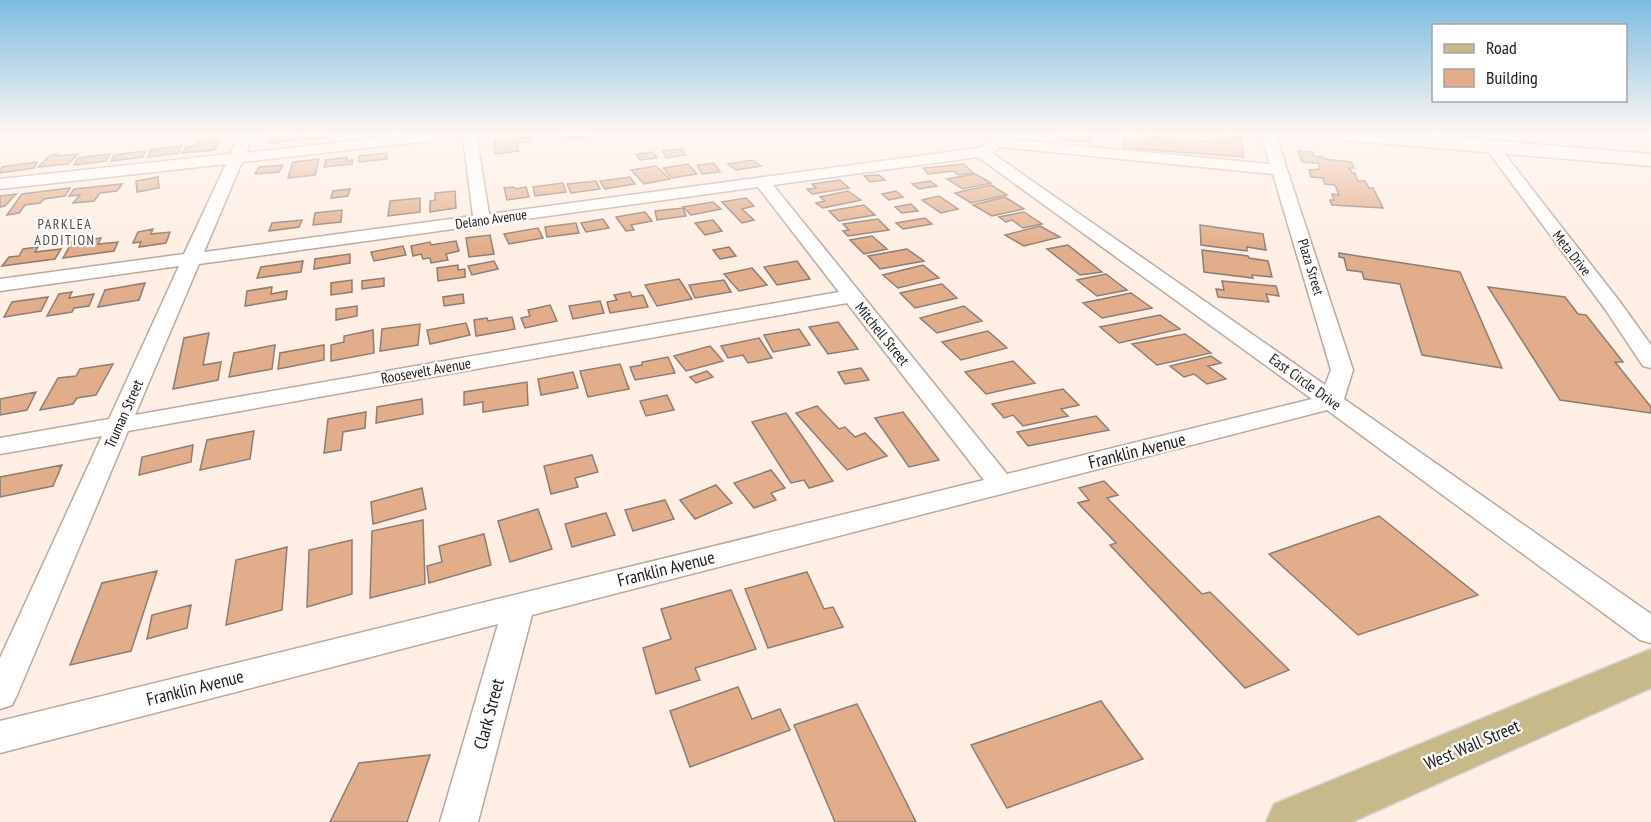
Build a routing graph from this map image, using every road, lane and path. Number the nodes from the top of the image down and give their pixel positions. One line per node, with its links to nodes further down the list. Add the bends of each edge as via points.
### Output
1 (115, 171): 9 (street)
2 (230, 171): 11 (street, Truman Street)
3 (474, 171): 10 (street)
4 (825, 171): 8 (street, Delano Avenue)
5 (1031, 171): 15 (street, East Circle Drive)
6 (1281, 171): 15 (street, Plaza Street, via 1342,370)
7 (1511, 171): 14 (street, Meta Drive)
8 (762, 182): 10 (street, Delano Avenue); 13 (street, Mitchell Street)
9 (0, 184)
10 (482, 220): 11 (street, Delano Avenue)
11 (193, 259): 12 (street, Delano Avenue); 16 (street, Truman Street)
12 (0, 285)
13 (852, 296): 16 (street, Roosevelt Avenue); 18 (street, Mitchell Street)
14 (1651, 361)
15 (1332, 401): 18 (street, Franklin Avenue); 20 (street, East Circle Drive)
16 (119, 425): 17 (street, Roosevelt Avenue); 22 (street, Truman Street)
17 (0, 446)
18 (1002, 485): 19 (street, Franklin Avenue)
19 (519, 606): 23 (street, Franklin Avenue); 24 (street, Clark Street)
20 (1651, 631)
21 (1651, 668): 25 (main road, West Wall Street)
22 (0, 695)
23 (0, 737)
24 (459, 822)
25 (1293, 822)

